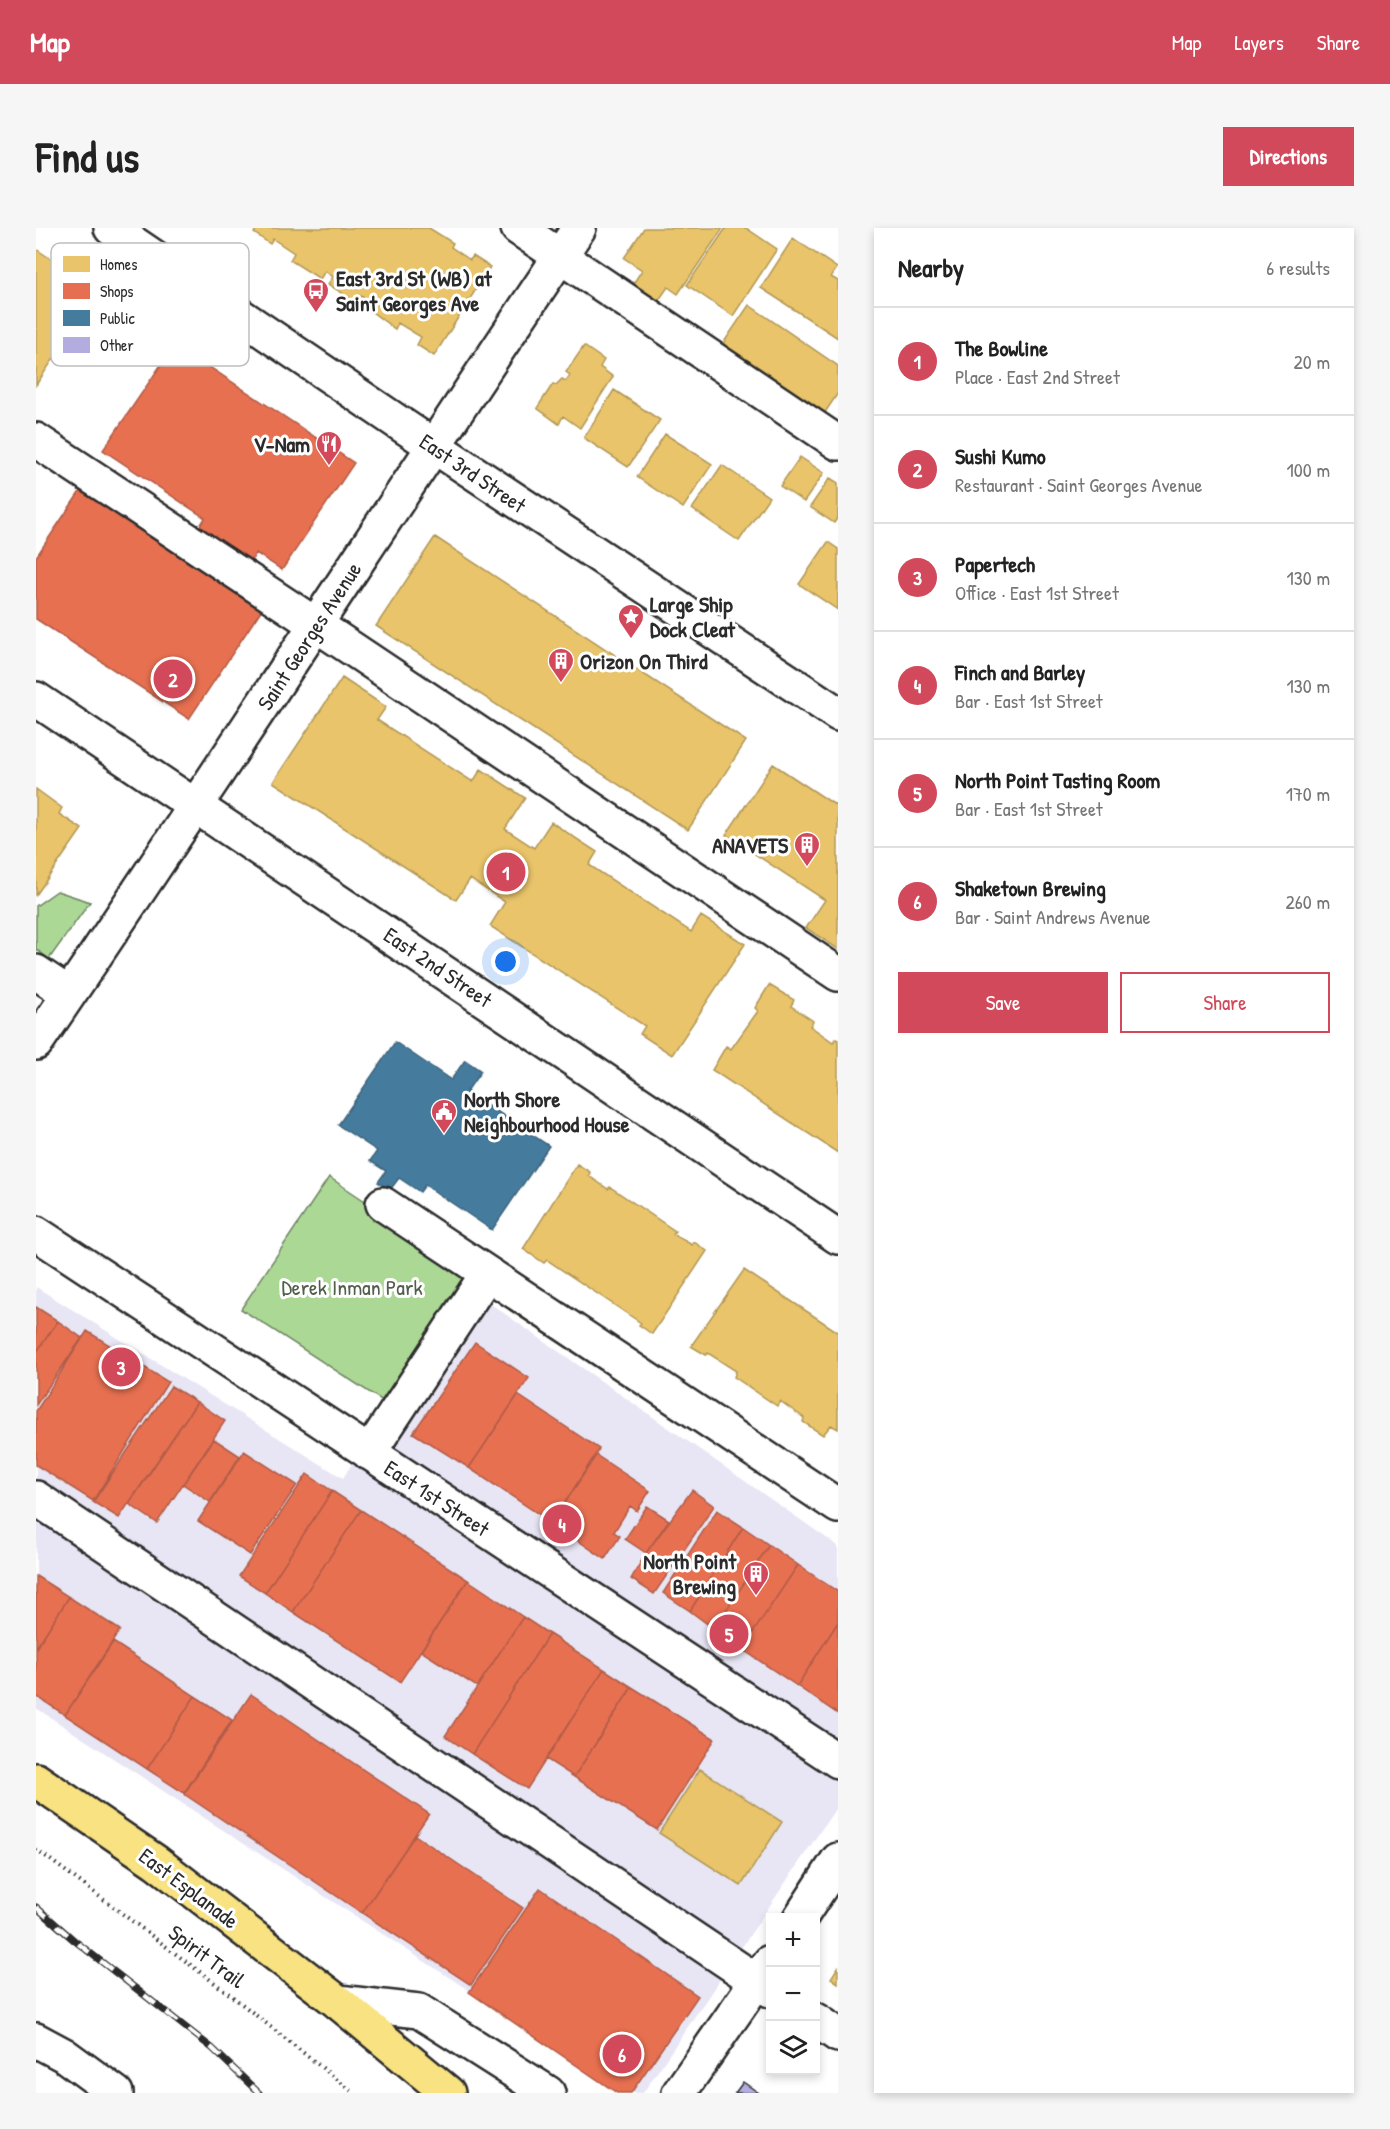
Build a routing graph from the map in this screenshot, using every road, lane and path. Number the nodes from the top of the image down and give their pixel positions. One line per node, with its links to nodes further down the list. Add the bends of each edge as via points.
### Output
1 (111, 228): 4 (street, East 3rd Street)
2 (518, 228): 5 (street)
3 (579, 228): 5 (street, Saint Georges Avenue)
4 (133, 243)
5 (560, 256): 8 (street); 9 (street, Saint Georges Avenue)
6 (249, 321): 9 (street, East 3rd Street)
7 (36, 440): 10 (street)
8 (838, 443)
9 (433, 446): 10 (street, Saint Georges Avenue); 12 (street, East 3rd Street)
10 (316, 626): 13 (street, Saint Georges Avenue); 15 (street)
11 (36, 699): 13 (street, East 2nd Street)
12 (838, 714)
13 (196, 806): 16 (street, Saint Georges Avenue); 20 (street, East 2nd Street)
14 (36, 972): 16 (street)
15 (838, 974)
16 (69, 994): 17 (street, Saint Georges Avenue)
17 (36, 1043)
18 (383, 1204): 21 (street)
19 (36, 1233): 22 (street, East 1st Street)
20 (838, 1237)
21 (488, 1274): 22 (street); 24 (street)
22 (369, 1453): 25 (street, East 1st Street)
23 (36, 1498): 30 (street)
24 (838, 1506)
25 (838, 1761)
26 (36, 1780): 31 (main road, East Esplanade, via 156,1862)
27 (36, 1849): 36 (path, Spirit Trail)
28 (838, 1860): 29 (street)
29 (803, 1913)
30 (766, 1978): 39 (street)
31 (338, 2002): 37 (main road, East Esplanade); 38 (street, via 419,2011)
32 (817, 2021): 33 (street)
33 (838, 2035)
34 (36, 2040): 35 (street)
35 (116, 2093)
36 (354, 2093)
37 (448, 2093)
38 (548, 2093)
39 (679, 2093)

